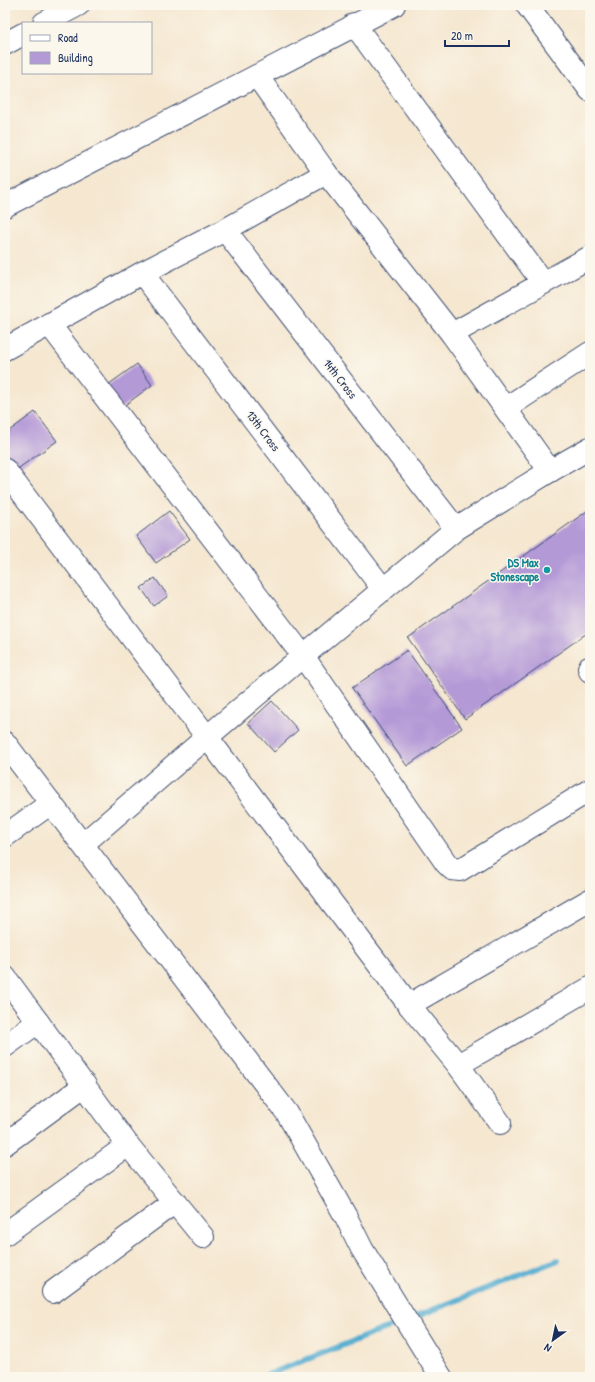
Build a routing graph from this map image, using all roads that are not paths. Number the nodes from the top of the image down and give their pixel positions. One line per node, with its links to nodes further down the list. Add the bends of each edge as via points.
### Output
1 (78, 5): 4 (street)
2 (394, 5): 5 (street)
3 (527, 5): 9 (street)
4 (46, 22)
5 (354, 24): 8 (street); 15 (street)
6 (22, 35): 7 (street)
7 (5, 44)
8 (257, 76): 10 (street); 11 (street)
9 (590, 90)
10 (326, 173): 12 (street); 17 (street)
11 (5, 206)
12 (225, 230): 14 (street); 24 (street, 14th Cross)
13 (590, 257): 15 (street)
14 (142, 273): 16 (street); 25 (street, 13th Cross)
15 (543, 283): 17 (street)
16 (49, 324): 18 (street); 26 (street)
17 (452, 334): 20 (street)
18 (5, 349)
19 (590, 353): 20 (street)
20 (506, 408): 23 (street)
21 (590, 448): 23 (street)
22 (5, 470): 27 (street)
23 (550, 471): 24 (street)
24 (456, 529): 25 (street)
25 (383, 589): 26 (street)
26 (302, 656): 27 (street); 29 (street, via 452,869 460,870)
27 (207, 738): 32 (street); 36 (street)
28 (5, 743): 30 (street)
29 (590, 790)
30 (50, 803): 31 (street); 32 (street)
31 (5, 836)
32 (83, 844): 48 (street, via 287,1113 362,1249)
33 (590, 900): 36 (street)
34 (5, 977): 37 (street)
35 (590, 988): 39 (street)
36 (409, 1005): 39 (street)
37 (38, 1022): 38 (street); 40 (street)
38 (5, 1046)
39 (458, 1065): 41 (street)
40 (85, 1085): 42 (street); 43 (street)
41 (500, 1123)
42 (5, 1144)
43 (128, 1145): 44 (street); 45 (street)
44 (175, 1202): 46 (street); 47 (street)
45 (5, 1234)
46 (203, 1236)
47 (53, 1292)
48 (441, 1377)

